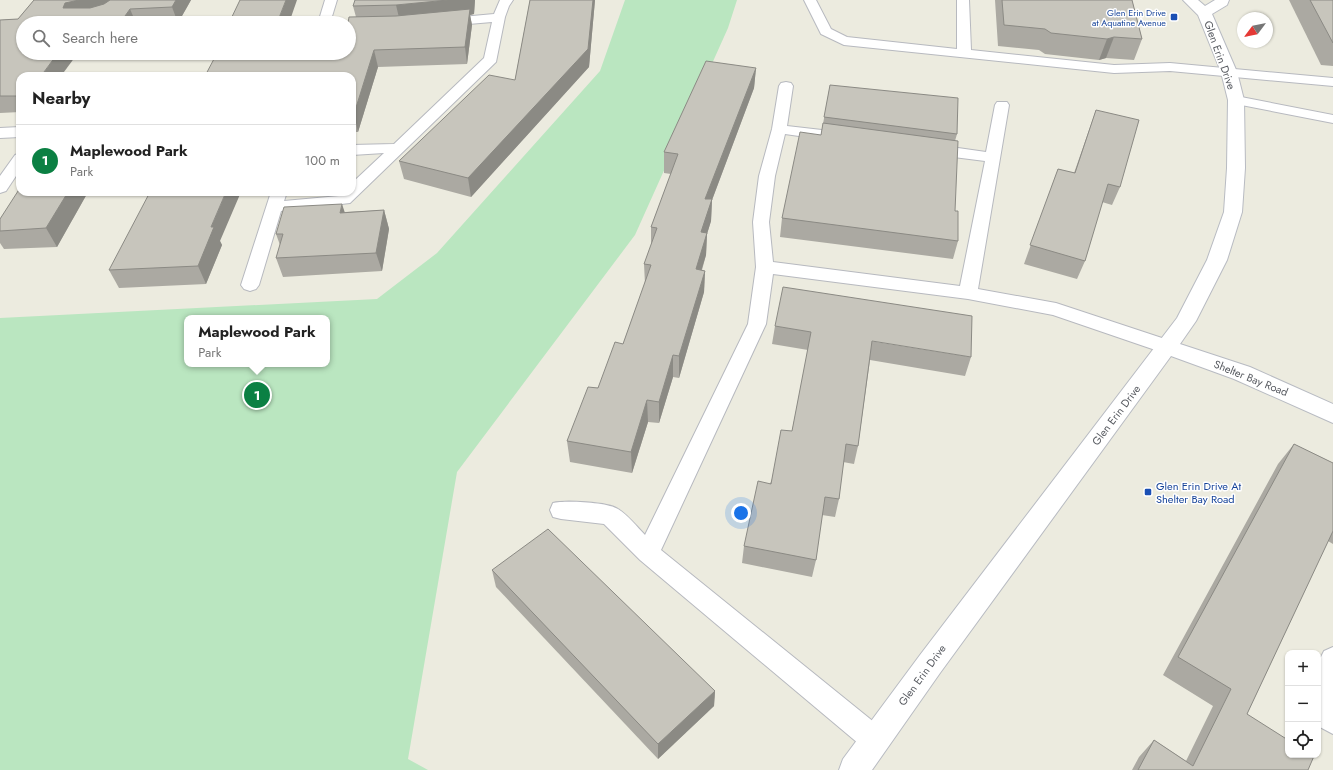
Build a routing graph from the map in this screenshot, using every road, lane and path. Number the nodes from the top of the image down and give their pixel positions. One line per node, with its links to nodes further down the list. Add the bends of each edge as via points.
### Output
1 (331, 0): 8 (lane)
2 (507, 0): 9 (lane)
3 (810, 0): 11 (lane, via 826,31 844,41)
4 (963, 0): 11 (lane)
5 (1190, 0): 7 (street, Glen Erin Drive)
6 (1222, 0): 7 (street, Glen Erin Drive)
7 (1204, 13): 12 (street, Glen Erin Drive)
8 (326, 16)
9 (499, 17): 10 (lane); 23 (lane, via 491,59)
10 (430, 24)
11 (964, 54): 12 (lane, via 1114,69 1170,67)
12 (1229, 72): 13 (lane); 15 (street, Glen Erin Drive)
13 (1333, 82)
14 (786, 86): 18 (lane)
15 (1236, 100): 17 (lane); 34 (street, Glen Erin Drive, via 1233,212 1217,260 1186,321)
16 (1002, 105): 25 (lane)
17 (1333, 119)
18 (779, 129): 21 (lane); 31 (lane, via 766,176 761,222)
19 (16, 132): 20 (lane)
20 (0, 133)
21 (863, 140)
22 (909, 146): 25 (lane)
23 (398, 148): 24 (lane); 28 (lane)
24 (356, 150)
25 (993, 158): 33 (lane)
26 (16, 164): 27 (lane)
27 (0, 188)
28 (356, 188)
29 (348, 196): 30 (lane, via 344,200)
30 (277, 200): 32 (lane)
31 (765, 267): 33 (lane); 37 (lane, via 758,324)
32 (250, 285)
33 (968, 292): 34 (lane, via 1056,309)
34 (1167, 347): 35 (street, Shelter Bay Road, via 1242,372); 40 (street, Glen Erin Drive)
35 (1333, 414)
36 (561, 510): 37 (lane, via 610,515)
37 (648, 553): 40 (lane)
38 (1333, 659): 39 (lane, via 1322,682 1326,716)
39 (1333, 721)
40 (875, 740): 41 (street, Glen Erin Drive)
41 (854, 770)

